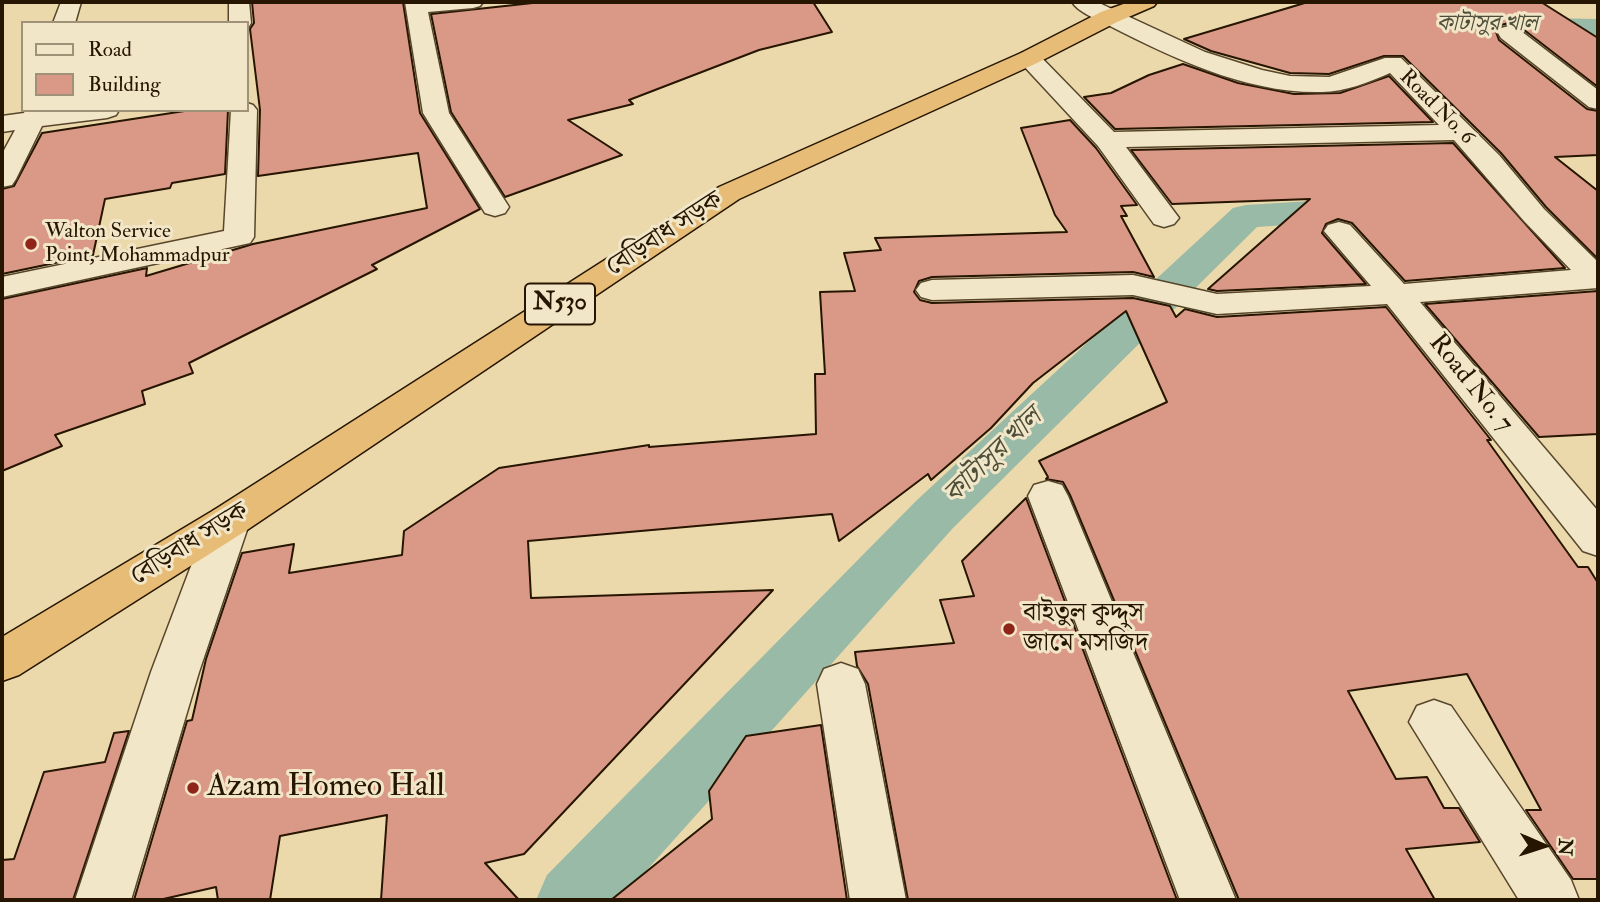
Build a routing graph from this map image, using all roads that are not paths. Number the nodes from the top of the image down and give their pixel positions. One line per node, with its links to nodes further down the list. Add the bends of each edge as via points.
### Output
1 (71, 2): 7 (street)
2 (239, 2): 8 (street)
3 (473, 2): 5 (street)
4 (1147, 2): 6 (highway, বেড়িবাধ সড়ক / N530)
5 (416, 4): 19 (street, via 436,113)
6 (1096, 9): 10 (highway, বেড়িবাধ সড়ক / N530); 16 (street, Road No. 6, via 1176,48 1270,79 1322,85 1393,64)
7 (65, 21)
8 (240, 21)
9 (1509, 33): 11 (street)
10 (1029, 58): 17 (street); 27 (highway, বেড়িবাধ সড়ক / N530, via 729,193)
11 (1598, 102)
12 (79, 112): 14 (street)
13 (244, 112): 23 (street, via 239,237)
14 (36, 115): 15 (street); 18 (street)
15 (2, 124)
16 (1459, 132): 17 (street); 22 (street, Road No. 6)
17 (1107, 139): 20 (street)
18 (2, 179)
19 (495, 207)
20 (1164, 218)
21 (1339, 231): 25 (street, Road No. 7)
22 (1597, 278): 25 (street)
23 (2, 287)
24 (932, 290): 25 (street, via 1133,285 1217,304)
25 (1396, 294): 28 (street, Road No. 7)
26 (1048, 496): 34 (street)
27 (229, 521): 29 (highway, বেড়িবাধ সড়ক / N530); 32 (street)
28 (1598, 540)
29 (2, 661)
30 (841, 684): 33 (street)
31 (1434, 722): 35 (street)
32 (103, 900)
33 (878, 900)
34 (1208, 900)
35 (1551, 900)

